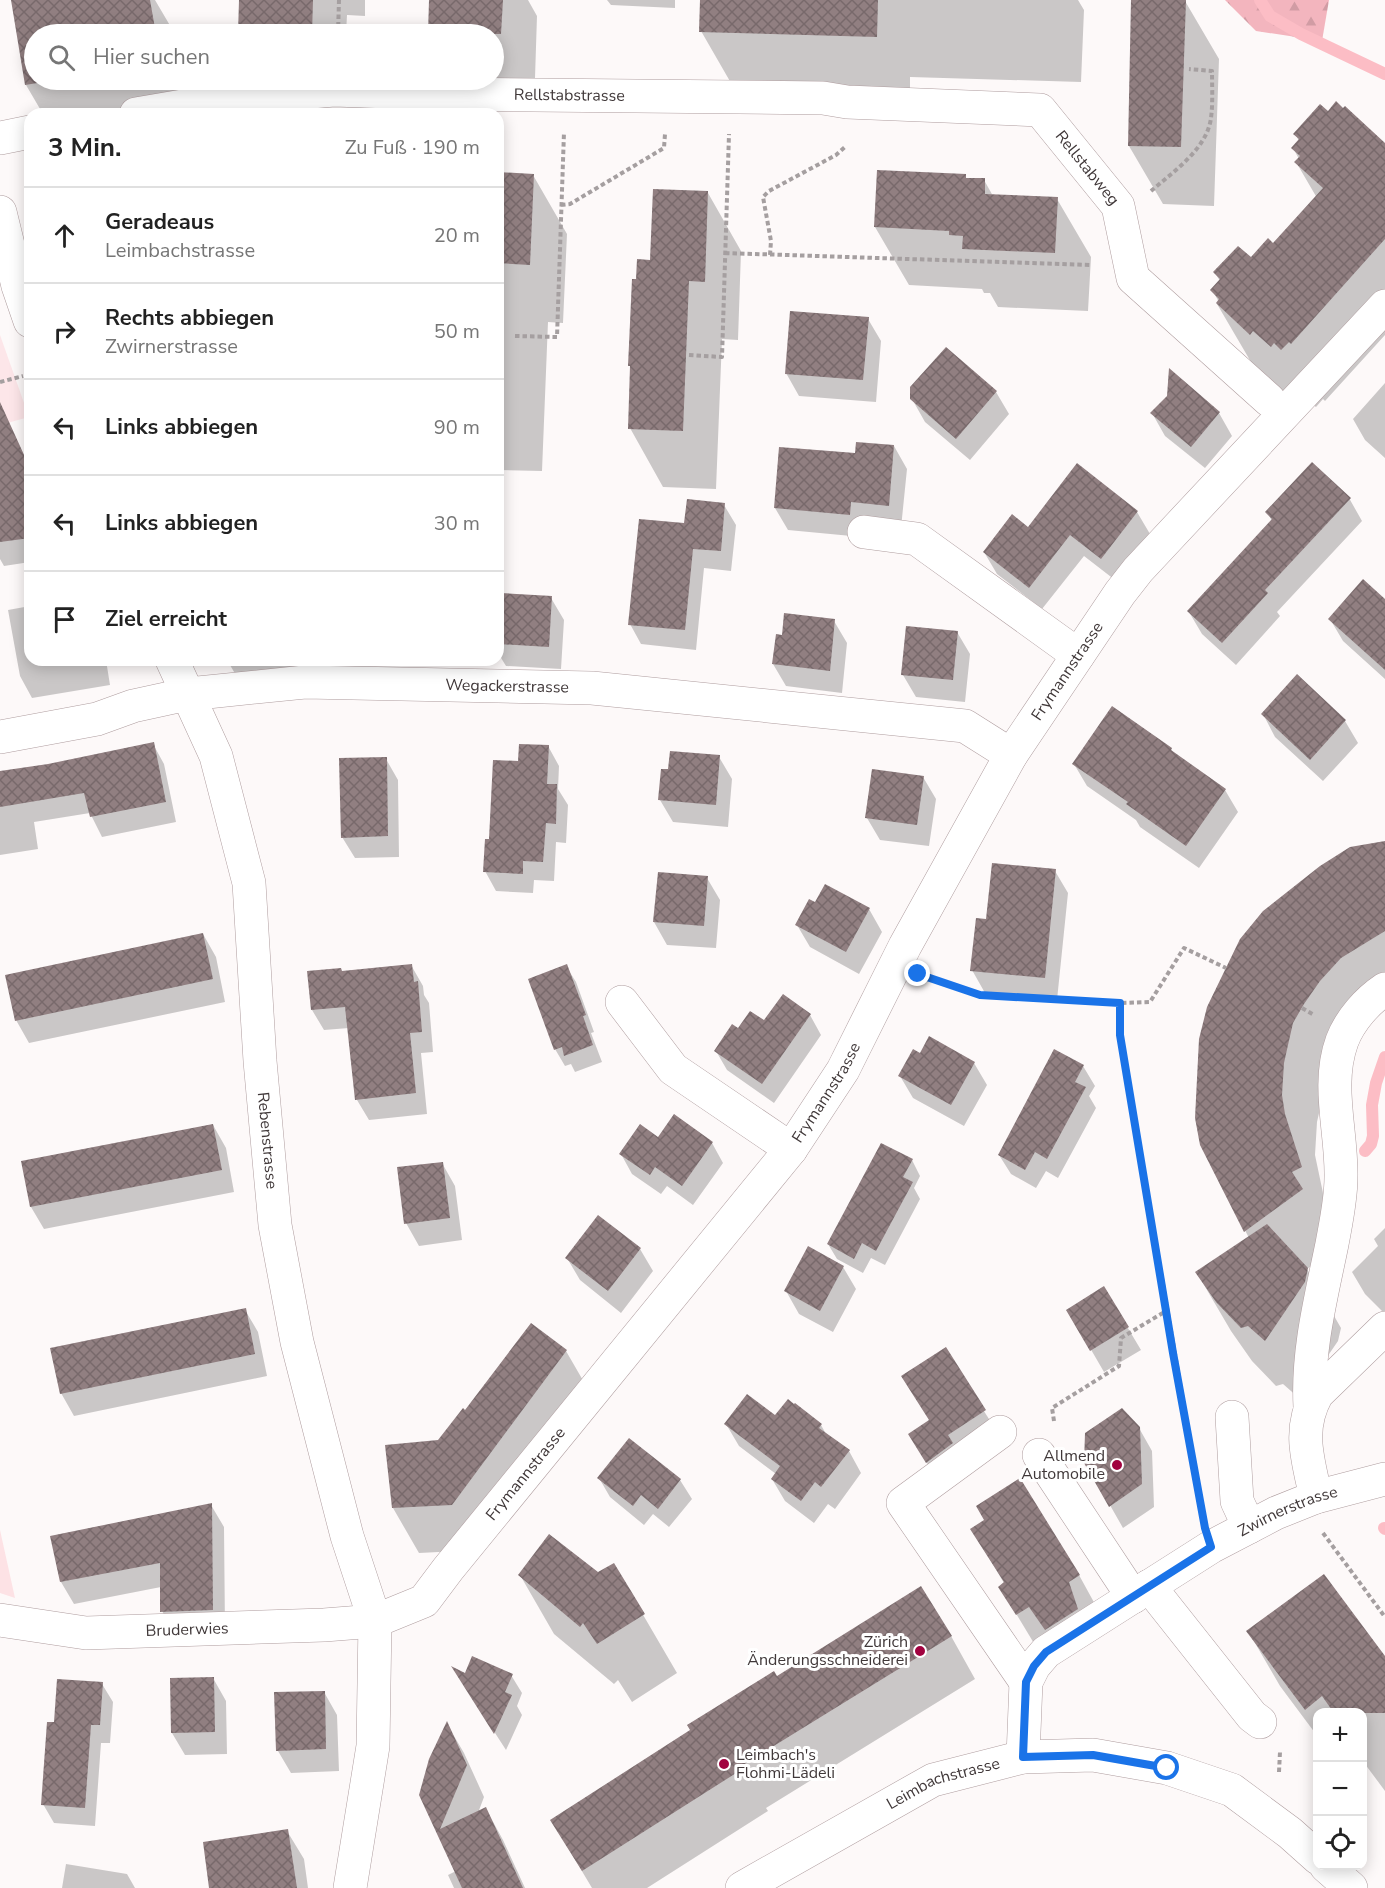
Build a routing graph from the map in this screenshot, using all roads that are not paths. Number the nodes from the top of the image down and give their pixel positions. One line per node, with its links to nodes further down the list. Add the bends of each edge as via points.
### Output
1 (334, 90): 4 (street, Rellstabstrasse)
2 (334, 90): 3 (street, Rellstabstrasse)
3 (835, 100): 10 (street, Rellstabweg, via 1040,110 1118,206 1133,278)
4 (171, 108)
5 (24, 133): 6 (street)
6 (0, 138)
7 (0, 212): 8 (street)
8 (24, 304)
9 (1385, 306): 12 (street, Frymannstrasse, via 1138,570)
10 (1269, 400)
11 (864, 532): 12 (street, via 917,538)
12 (1078, 655): 16 (street, Frymannstrasse)
13 (175, 666): 14 (street, Rebenstrasse)
14 (188, 694): 15 (street, Wegackerstrasse, via 97,719); 16 (street, Wegackerstrasse, via 305,682 592,688 965,726); 30 (street, Rebenstrasse, via 216,756 249,883 275,1225 297,1342 347,1536)
15 (0, 737)
16 (1011, 755): 19 (street, Frymannstrasse, via 904,946 843,1070)
17 (1385, 989): 21 (street, via 1355,1017 1342,1041 1336,1068 1340,1202 1311,1352)
18 (622, 1002): 19 (street, via 673,1069)
19 (791, 1149): 30 (street, Frymannstrasse, via 424,1600)
20 (1385, 1328): 21 (street, via 1317,1394)
21 (1310, 1407): 26 (street, via 1305,1441)
22 (1232, 1417): 27 (street, via 1237,1501)
23 (1000, 1432): 31 (street, via 903,1503)
24 (1039, 1455): 28 (street)
25 (1385, 1479): 26 (street, Zwirnerstrasse)
26 (1316, 1497): 27 (street, Zwirnerstrasse)
27 (1249, 1527): 28 (street, Zwirnerstrasse)
28 (1141, 1592): 31 (street, Zwirnerstrasse, via 1046,1652); 32 (street)
29 (0, 1620): 30 (street, Bruderwies, via 86,1633)
30 (375, 1621): 36 (street, via 373,1746)
31 (1026, 1682): 33 (street, Zwirnerstrasse)
32 (1260, 1722)
33 (1023, 1757): 34 (street, Leimbachstrasse, via 1093,1755 1167,1768 1210,1782 1232,1790); 37 (street, Leimbachstrasse, via 933,1780)
34 (1313, 1854)
35 (1331, 1870): 38 (street)
36 (350, 1888)
37 (742, 1888)
38 (1352, 1888)

